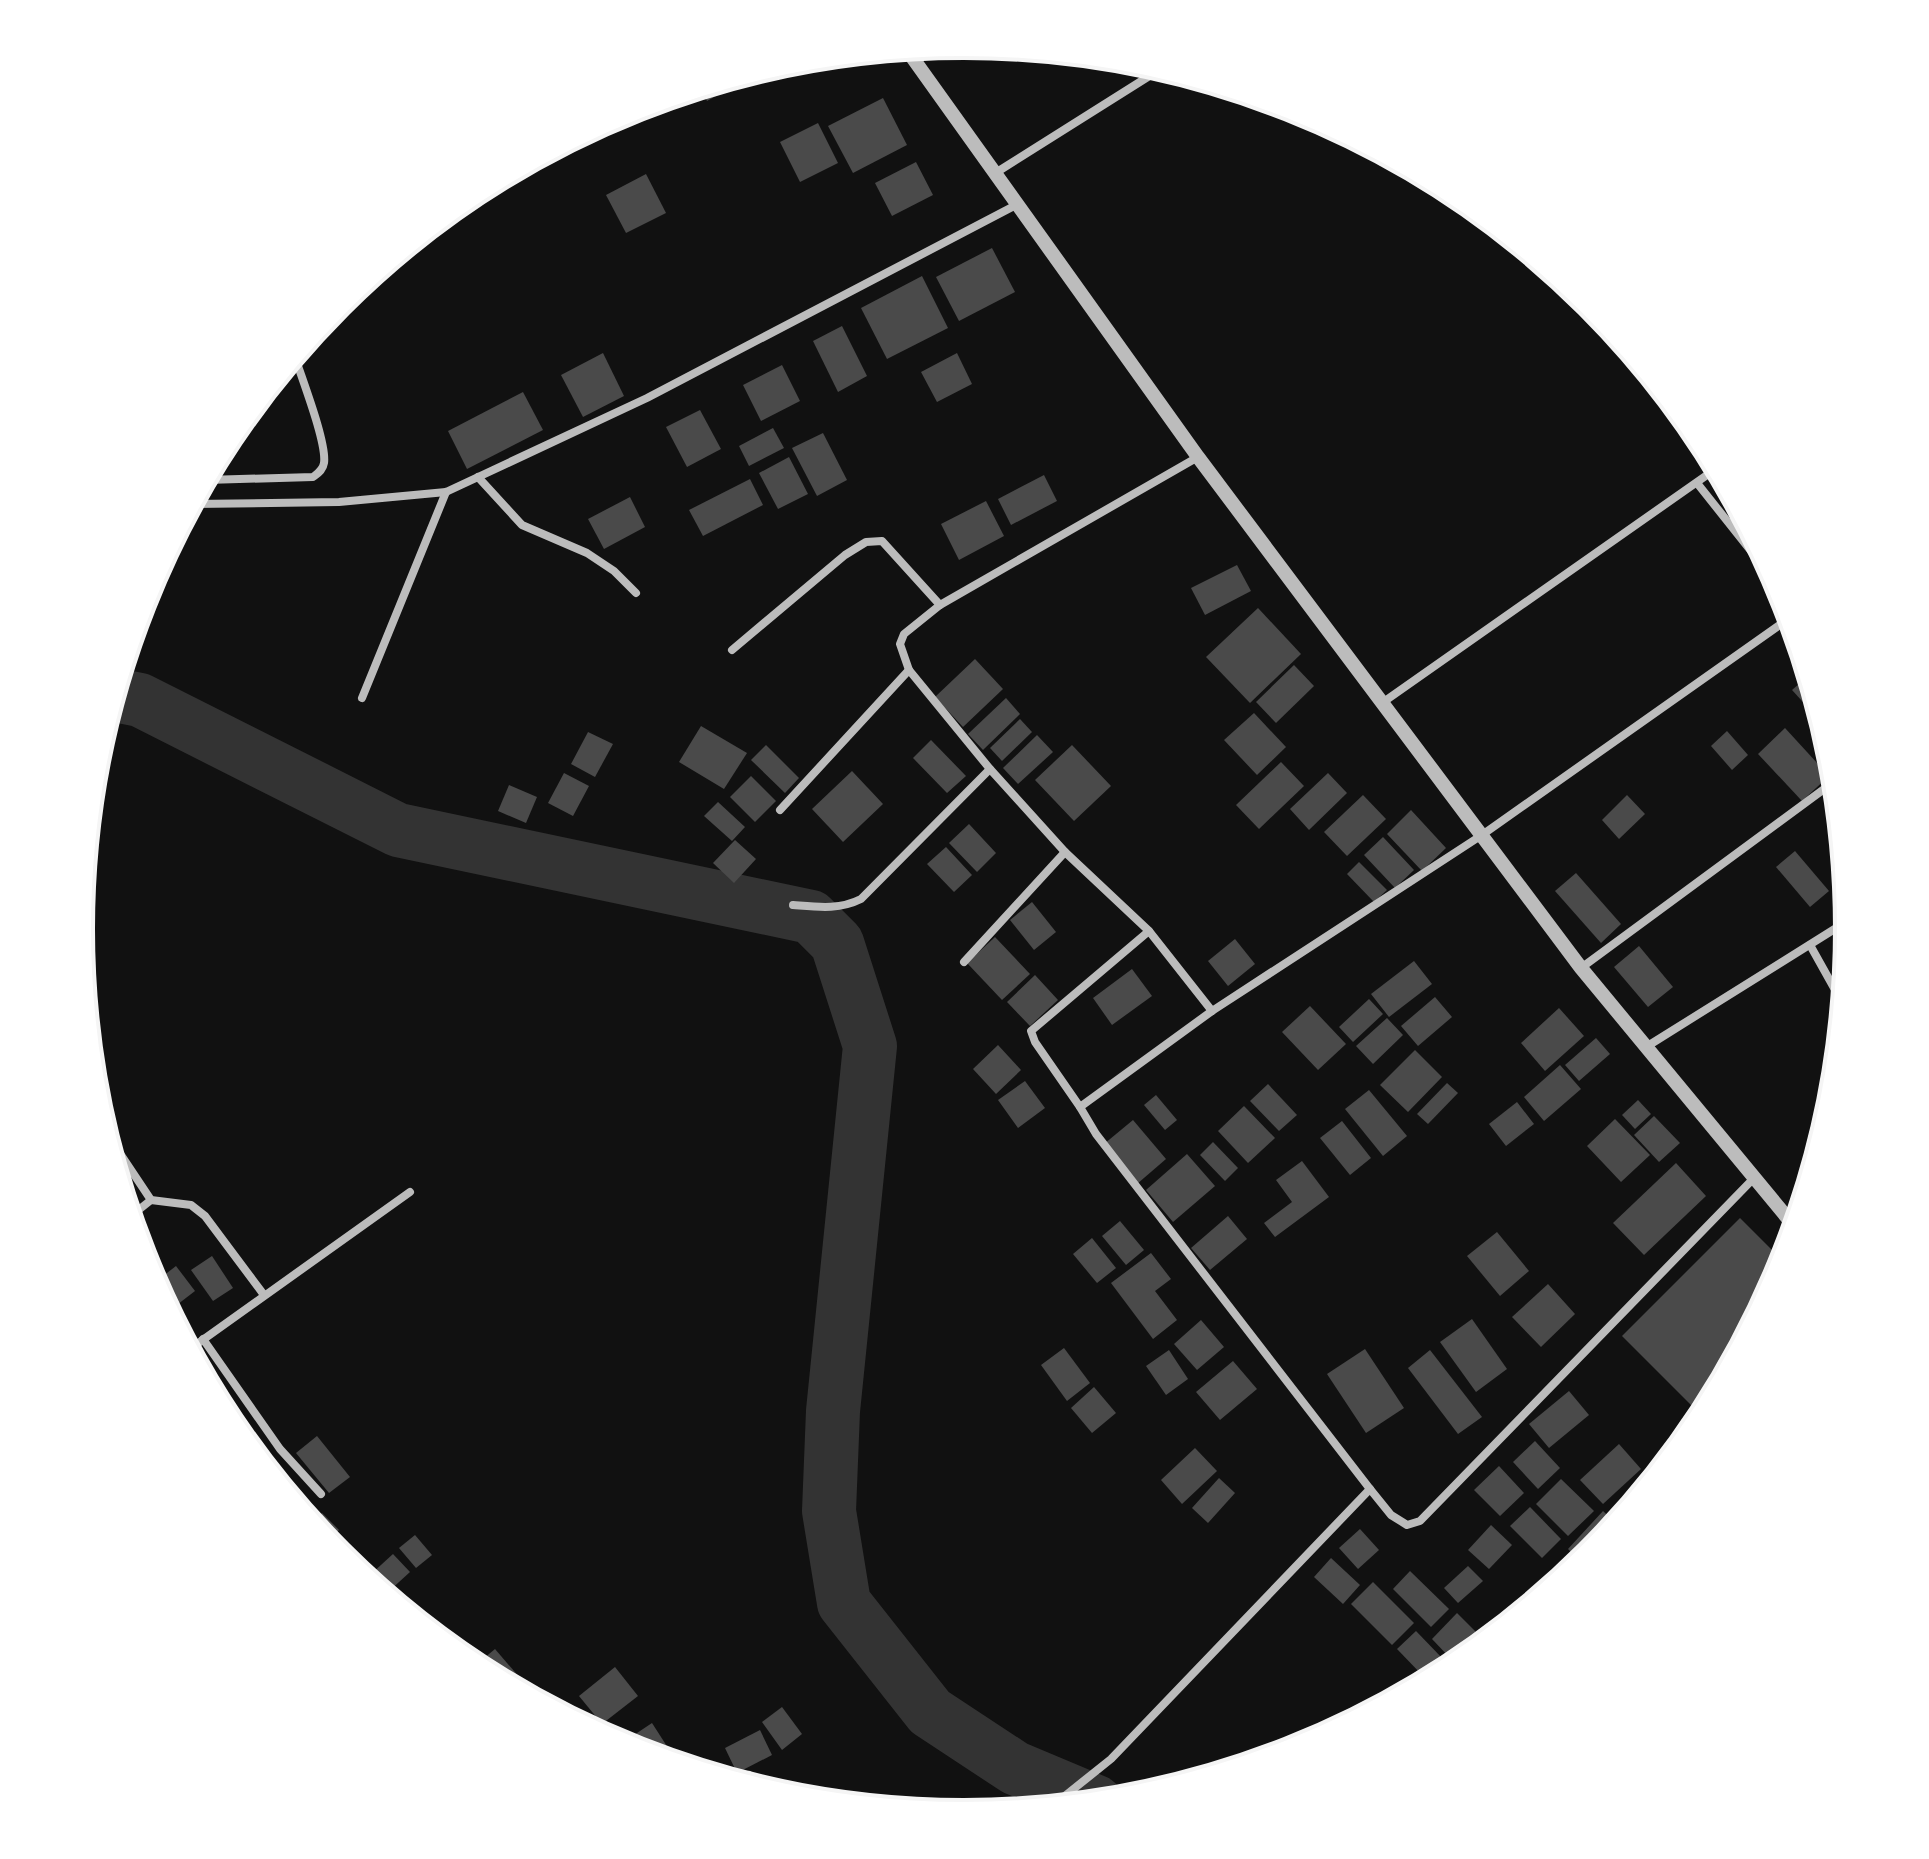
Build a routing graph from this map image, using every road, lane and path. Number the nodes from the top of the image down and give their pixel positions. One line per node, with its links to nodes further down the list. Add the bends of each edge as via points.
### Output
1 (914, 60): 3 (street)
2 (1147, 78): 3 (street)
3 (997, 172): 4 (street)
4 (1018, 204): 6 (street); 8 (street, via 647,398)
5 (298, 368): 9 (street, via 323,447 320,472 313,477)
6 (1198, 457): 15 (street); 20 (street)
7 (1707, 475): 10 (street)
8 (478, 477): 11 (street); 14 (street, via 522,525 587,553)
9 (219, 480)
10 (1697, 483): 13 (street); 20 (street)
11 (446, 492): 12 (street, via 339,502); 19 (street)
12 (205, 504)
13 (1747, 546)
14 (636, 593)
15 (940, 605): 17 (street, via 882,541 866,542); 18 (street, via 904,634 901,653)
16 (1781, 624): 24 (street)
17 (732, 650)
18 (909, 670): 21 (street); 23 (street)
19 (362, 698)
20 (1382, 703): 24 (street)
21 (990, 769): 25 (street); 26 (street, via 861,899 847,906)
22 (1824, 789): 31 (street)
23 (780, 810)
24 (1482, 835): 31 (street); 33 (street)
25 (1065, 852): 28 (street); 30 (street)
26 (793, 905)
27 (1836, 928): 29 (street)
28 (1149, 931): 33 (street); 35 (street, via 1031,1031)
29 (1810, 945): 32 (street); 34 (street)
30 (964, 962)
31 (1581, 968): 34 (street)
32 (1834, 988)
33 (1212, 1011): 35 (street)
34 (1646, 1047): 37 (street)
35 (1080, 1107): 45 (street)
36 (125, 1160): 39 (street)
37 (1754, 1178): 41 (street); 45 (street, via 1420,1521 1399,1522)
38 (410, 1192): 42 (street)
39 (151, 1200): 40 (street); 42 (street, via 191,1205 205,1216)
40 (139, 1210)
41 (1787, 1218)
42 (264, 1295): 43 (street)
43 (203, 1339): 44 (street); 46 (street, via 280,1449)
44 (198, 1343)
45 (1370, 1489): 47 (street, via 1111,1759)
46 (321, 1494)
47 (1066, 1795)

